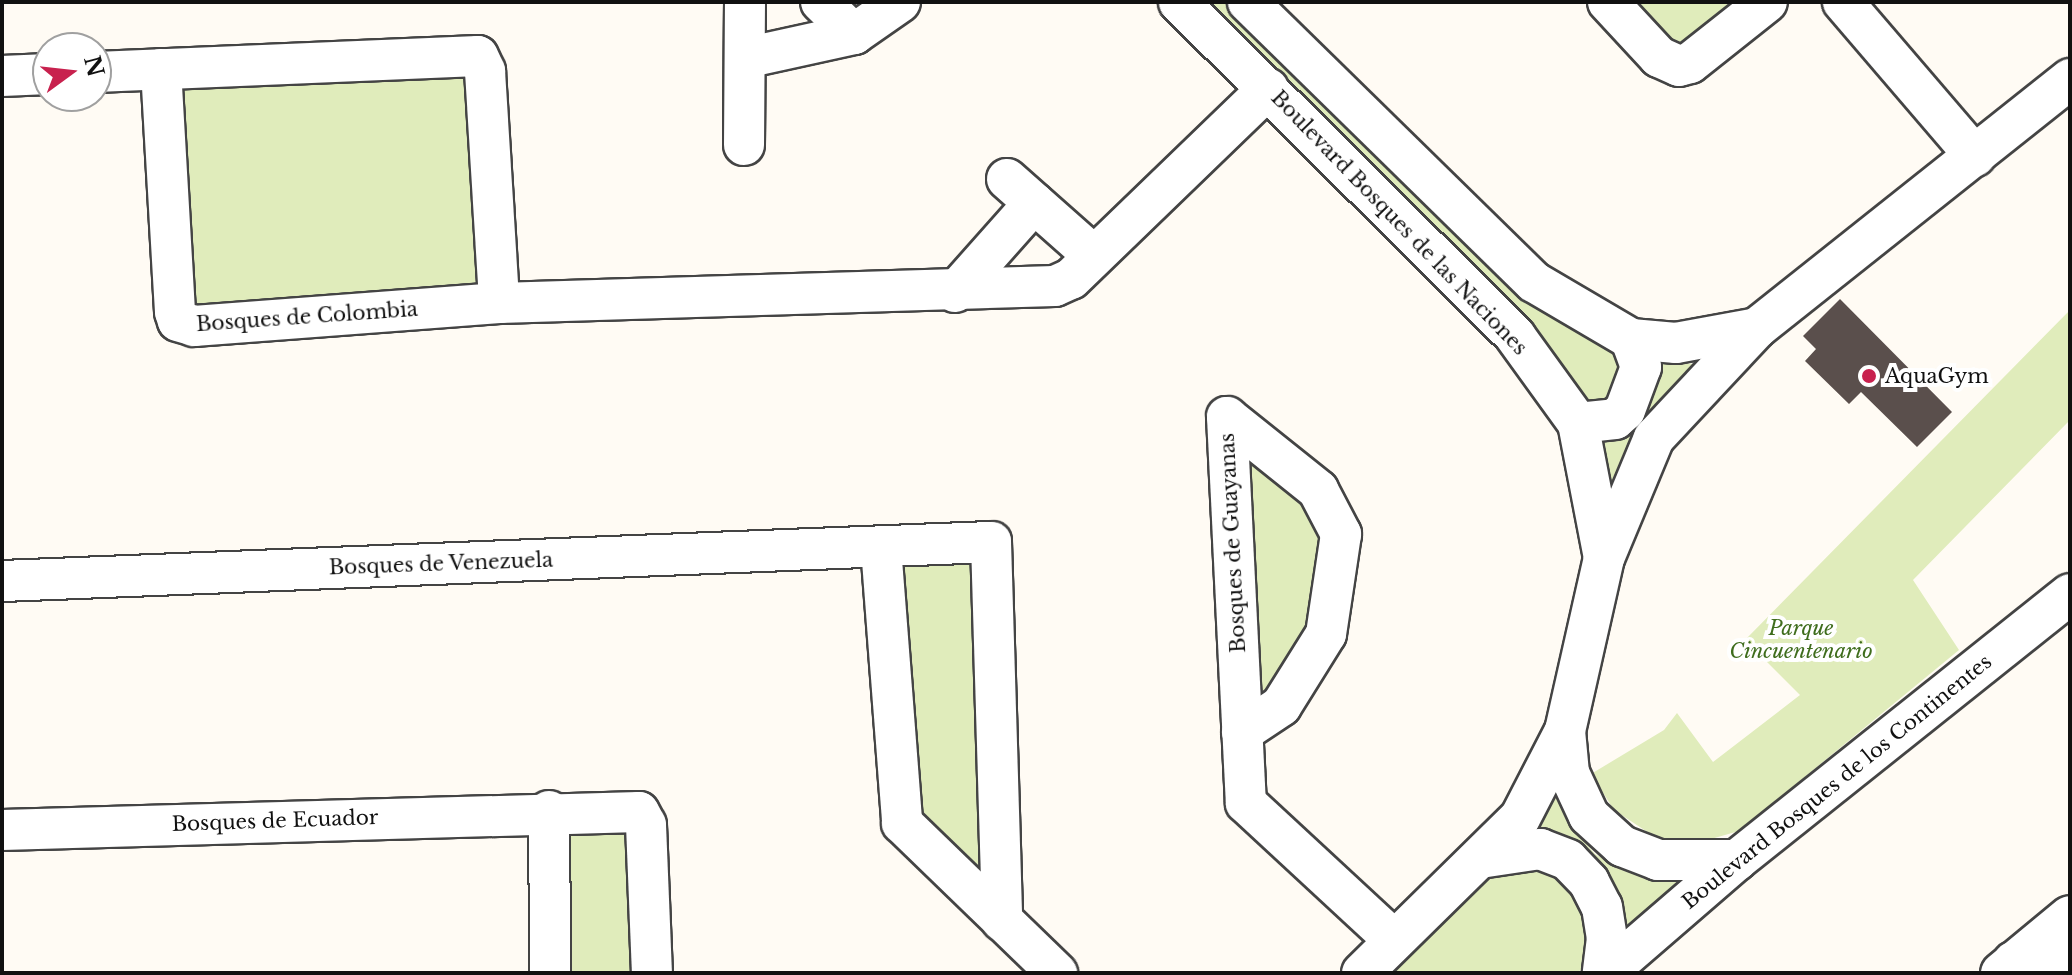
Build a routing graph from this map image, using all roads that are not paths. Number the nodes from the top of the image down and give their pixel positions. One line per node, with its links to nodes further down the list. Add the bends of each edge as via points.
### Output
1 (745, 2): 10 (street)
2 (821, 2): 9 (street)
3 (900, 2): 9 (street)
4 (1179, 2): 16 (street, Boulevard Bosques de las Naciones)
5 (1248, 2): 23 (street, via 1534,282)
6 (1608, 2): 7 (street, via 1659,57 1679,66 1690,63)
7 (1767, 2)
8 (1843, 2): 18 (street)
9 (854, 34): 10 (street)
10 (745, 58): 17 (street)
11 (161, 69): 12 (street); 21 (street, via 483,59); 21 (street, Bosques de Colombia, via 178,321 194,326)
12 (112, 71)
13 (32, 75): 14 (street)
14 (2, 76)
15 (2070, 79): 18 (street)
16 (1268, 89): 19 (street); 24 (street, Boulevard Bosques de las Naciones, via 1515,336)
17 (744, 145)
18 (1975, 156): 22 (street)
19 (1093, 255): 20 (street, Bosques de Colombia, via 1061,284); 20 (street, via 1020,191)
20 (955, 292): 21 (street, Bosques de Colombia)
21 (499, 303)
22 (1757, 328): 23 (street, via 1676,343); 26 (street, via 1654,438)
23 (1631, 339): 24 (street, via 1641,367 1625,410 1615,419)
24 (1578, 423): 26 (street, Boulevard Bosques de las Naciones)
25 (881, 547): 27 (street, Bosques de Venezuela); 36 (street, via 901,817); 36 (street, Bosques de Venezuela, via 991,542)
26 (1604, 558): 29 (street)
27 (2, 581)
28 (2070, 594): 34 (street, Boulevard Bosques de los Continentes)
29 (1565, 731): 33 (street, via 1520,818); 34 (street, via 1569,773 1589,816 1622,846 1658,860)
30 (1242, 732): 30 (street, Bosques de Guayanas, via 1239,669 1227,417 1318,490 1341,534 1326,634 1281,706); 37 (street, Bosques de Guayanas, via 1246,803)
31 (549, 811): 32 (street, Bosques de Ecuador); 40 (street); 41 (street, Bosques de Ecuador, via 643,814)
32 (2, 830)
33 (1480, 858): 37 (street); 44 (street, via 1540,849 1568,860 1589,882 1602,907 1607,938)
34 (1737, 860): 44 (street, Boulevard Bosques de los Continentes)
35 (2070, 916): 39 (street)
36 (1002, 921): 42 (street)
37 (1394, 940): 43 (street)
38 (2070, 958): 39 (street)
39 (2007, 968)
40 (550, 973)
41 (652, 973)
42 (1057, 973)
43 (1362, 973)
44 (1604, 973)

